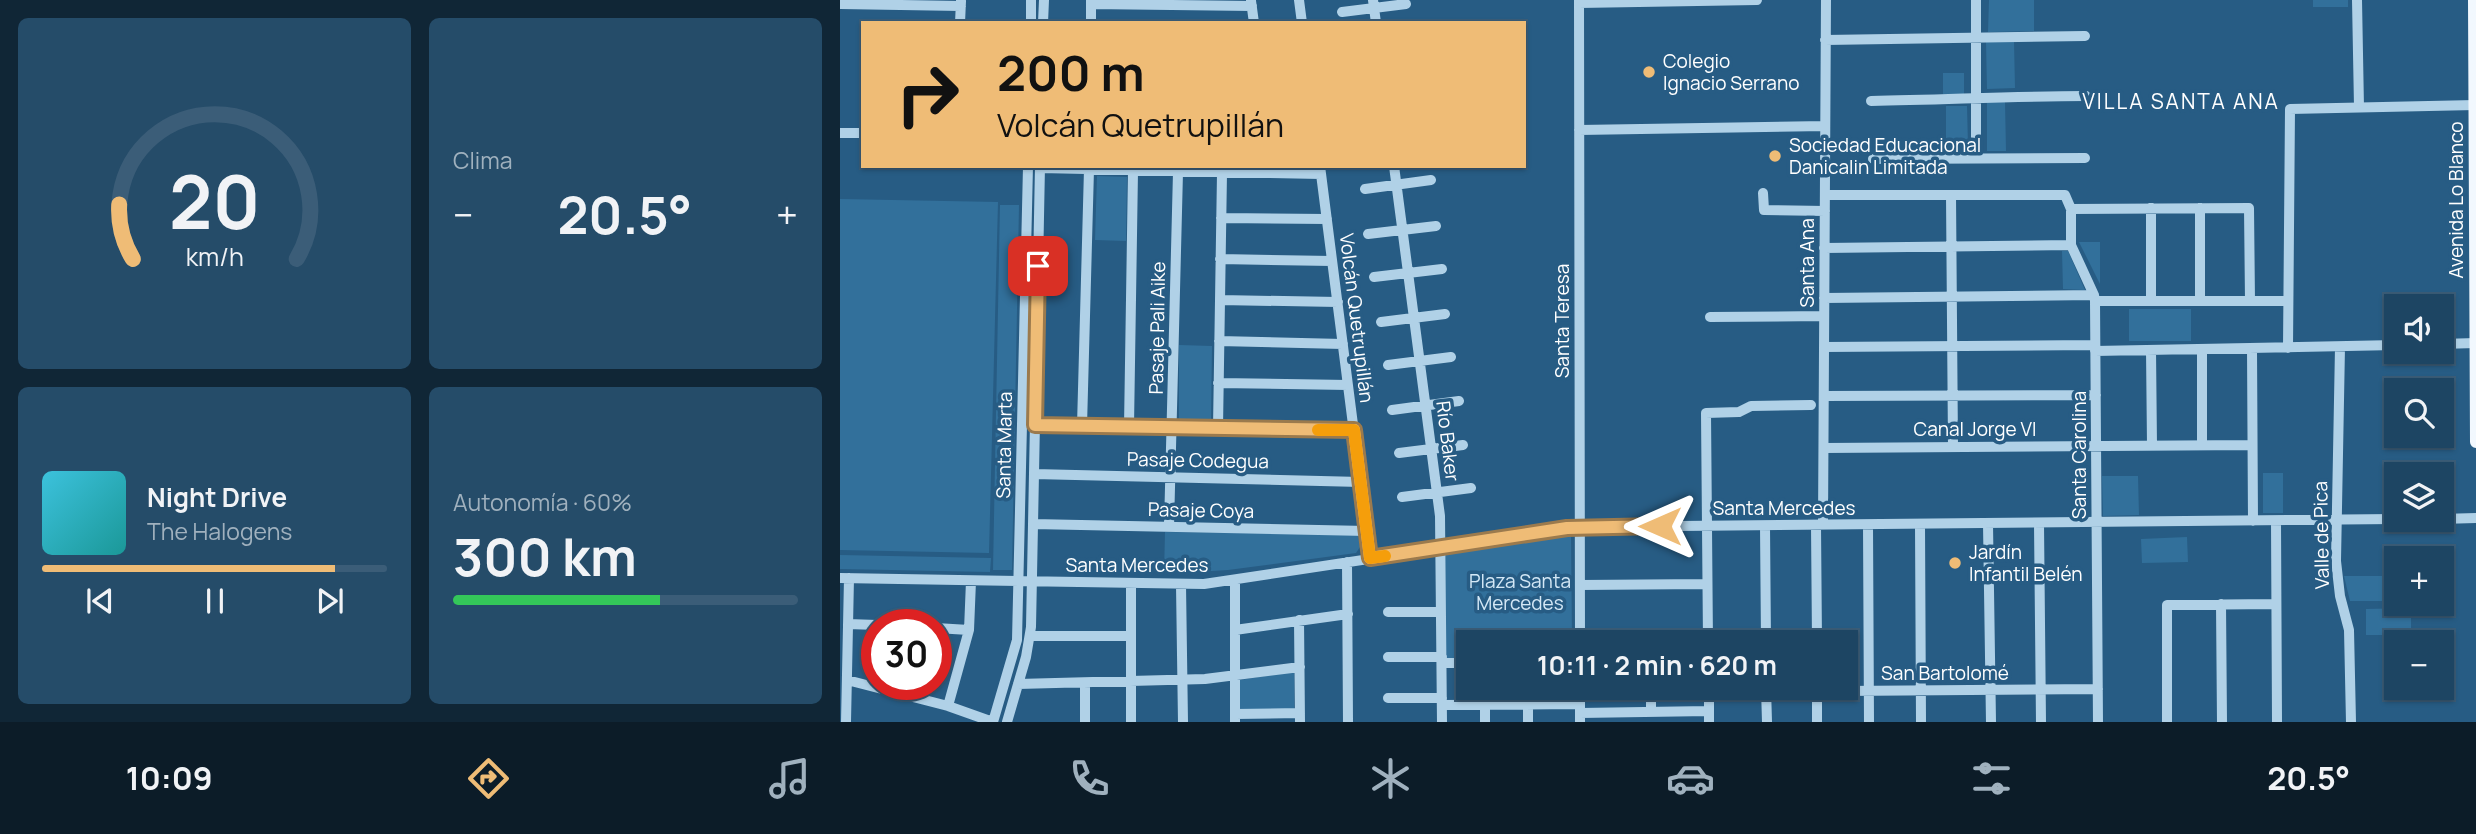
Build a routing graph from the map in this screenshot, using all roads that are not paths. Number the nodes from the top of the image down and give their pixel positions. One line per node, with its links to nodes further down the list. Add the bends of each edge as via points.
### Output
1 (1031, 0): 19 (street)
2 (1044, 0): 20 (street)
3 (1299, 0): 23 (street)
4 (1757, 0): 10 (street)
5 (1826, 0): 26 (street, Santa Ana)
6 (1976, 0): 25 (street)
7 (2357, 0): 31 (street)
8 (2474, 0): 30 (main road, Avenida Lo Blanco)
9 (1579, 1): 10 (street); 33 (street, Santa Teresa)
10 (1703, 1)
11 (1091, 2): 13 (street); 21 (street)
12 (961, 3): 14 (street); 18 (street)
13 (1252, 3): 22 (street)
14 (840, 4)
15 (1373, 4): 16 (street); 17 (street)
16 (1406, 4)
17 (1342, 12)
18 (960, 21)
19 (1031, 21)
20 (1043, 21)
21 (1091, 21)
22 (1254, 21)
23 (1302, 21)
24 (2085, 36): 25 (street)
25 (1976, 37): 26 (street); 28 (street)
26 (1825, 40): 32 (street, Santa Ana)
27 (2087, 96): 28 (street)
28 (1976, 98): 29 (street); 36 (street)
29 (1871, 101)
30 (2475, 105): 31 (street); 87 (main road, Avenida Lo Blanco)
31 (2359, 107): 79 (street, via 2290,108)
32 (1825, 127): 33 (street); 53 (street, Santa Ana)
33 (1579, 130): 149 (street, Santa Teresa)
34 (840, 133): 35 (street)
35 (861, 133)
36 (1976, 158): 37 (street); 38 (street)
37 (2085, 158)
38 (1873, 159)
39 (1028, 168): 157 (street, Santa Marta)
40 (1040, 168): 111 (street, Santa Marta)
41 (1064, 168): 43 (street)
42 (1394, 168): 50 (street, Río Baker)
43 (1089, 169): 46 (street); 112 (street)
44 (1273, 170): 45 (street); 48 (street)
45 (1321, 170): 60 (street, Volcán Quetrupillán)
46 (1133, 171): 47 (street); 113 (street)
47 (1178, 172): 48 (street); 114 (street, Pasaje Pali Aike)
48 (1222, 173): 59 (street)
49 (1431, 180): 50 (street)
50 (1397, 185): 51 (street); 62 (street, Río Baker)
51 (1365, 189)
52 (1763, 193): 58 (street, via 1764,210)
53 (1825, 195): 54 (street); 58 (street, Santa Ana)
54 (1951, 195): 57 (street, Santa Carolina, via 2065,195); 65 (street)
55 (2151, 208): 56 (street); 57 (street); 76 (street)
56 (2200, 208): 77 (street); 78 (street, via 2249,208)
57 (2071, 209): 64 (street, Santa Carolina)
58 (1825, 211): 66 (street, Santa Ana)
59 (1221, 218): 60 (street); 67 (street)
60 (1327, 219): 68 (street, Volcán Quetrupillán)
61 (1436, 226): 62 (street)
62 (1403, 230): 63 (street); 70 (street, Río Baker)
63 (1368, 234)
64 (2071, 244): 65 (street); 74 (street, Santa Carolina)
65 (1952, 246): 66 (street); 72 (street)
66 (1825, 248): 73 (street, Santa Ana)
67 (1220, 259): 68 (street); 75 (street)
68 (1332, 261): 80 (street, Volcán Quetrupillán)
69 (1442, 269): 70 (street)
70 (1408, 273): 71 (street); 84 (street, Río Baker)
71 (1374, 277)
72 (1952, 296): 73 (street); 74 (street); 91 (street)
73 (1824, 298): 82 (street, Santa Ana)
74 (2095, 298): 76 (street); 94 (street, Santa Carolina)
75 (1220, 300): 80 (street); 86 (street)
76 (2151, 301): 77 (street)
77 (2200, 301): 78 (street)
78 (2250, 301): 79 (street)
79 (2288, 301): 95 (street)
80 (1338, 302): 88 (street, Volcán Quetrupillán)
81 (1445, 314): 84 (street)
82 (1824, 316): 83 (street); 92 (street, Santa Ana)
83 (1710, 317)
84 (1414, 318): 85 (street); 100 (street, Río Baker)
85 (1381, 322)
86 (1219, 341): 88 (street); 102 (street)
87 (2476, 343): 89 (street); 117 (main road, Avenida Lo Blanco)
88 (1343, 344): 103 (street, Volcán Quetrupillán)
89 (2454, 344)
90 (2384, 345): 93 (street)
91 (1952, 346): 92 (street); 94 (street); 106 (street)
92 (1824, 347): 105 (street, Santa Ana)
93 (2340, 347): 95 (street); 136 (street, Valle de Pica)
94 (2095, 348): 98 (street); 104 (street, Santa Carolina)
95 (2288, 348): 97 (street)
96 (2202, 349): 97 (street); 98 (street); 119 (street)
97 (2252, 349): 120 (street)
98 (2151, 350): 122 (street)
99 (1451, 357): 100 (street)
100 (1420, 361): 101 (street); 108 (street, Río Baker)
101 (1388, 365)
102 (1218, 383): 103 (street); 115 (street)
103 (1348, 385): 116 (street, Volcán Quetrupillán)
104 (2096, 395): 106 (street); 121 (street, Santa Carolina)
105 (1824, 396): 106 (street); 124 (street, Santa Ana)
106 (1953, 396): 123 (street)
107 (1458, 401): 108 (street)
108 (1425, 405): 110 (street); 125 (street, Río Baker)
109 (1811, 405): 146 (street, via 1706,412)
110 (1392, 410)
111 (1035, 425): 112 (street); 127 (street, Santa Marta)
112 (1082, 426): 113 (street)
113 (1129, 427): 114 (street)
114 (1173, 427): 115 (street); 128 (street, Pasaje Pali Aike)
115 (1217, 428): 116 (street)
116 (1354, 430): 129 (street, Volcán Quetrupillán)
117 (2476, 442)
118 (1463, 445): 125 (street)
119 (2203, 445): 120 (street, Canal Jorge VI); 122 (street, Canal Jorge VI)
120 (2252, 445): 137 (street)
121 (2096, 446): 122 (street, Canal Jorge VI); 123 (street, Canal Jorge VI); 142 (street, Santa Carolina)
122 (2152, 446)
123 (1953, 447): 124 (street, Canal Jorge VI)
124 (1824, 448): 143 (street, Santa Ana)
125 (1431, 449): 126 (street); 131 (street, Río Baker)
126 (1399, 453)
127 (1034, 474): 128 (street, Pasaje Codegua); 139 (street, Santa Marta)
128 (1171, 477): 129 (street, Pasaje Codegua); 148 (street, Pasaje Pali Aike)
129 (1361, 482): 150 (street, Volcán Quetrupillán)
130 (1471, 488): 131 (street)
131 (1437, 492): 132 (street); 151 (street, Río Baker)
132 (1402, 497)
133 (2476, 518): 135 (street)
134 (2384, 519): 136 (street, Santa Mercedes)
135 (2454, 519)
136 (2337, 520): 138 (street, Santa Mercedes); 230 (street, Valle de Pica, via 2337,571 2350,634)
137 (2253, 521): 138 (street, Santa Mercedes); 142 (street, Santa Mercedes)
138 (2276, 521): 164 (street)
139 (1033, 524): 148 (street, Pasaje Coya); 158 (street, Santa Marta)
140 (1988, 524): 141 (street, Santa Mercedes); 145 (street, Santa Mercedes); 190 (street)
141 (2039, 524): 142 (street, Santa Mercedes); 191 (street)
142 (2097, 524): 192 (street, Santa Carolina)
143 (1819, 525): 144 (street, Santa Mercedes); 147 (street, Santa Mercedes); 176 (street, Santa Ana)
144 (1868, 525): 145 (street, Santa Mercedes); 194 (street)
145 (1920, 525): 195 (street)
146 (1706, 526): 147 (street, Santa Mercedes); 149 (street, Santa Mercedes); 160 (street)
147 (1765, 526): 175 (street)
148 (1169, 527): 150 (street, Pasaje Coya)
149 (1580, 527): 151 (street, Santa Mercedes); 162 (street, Santa Teresa)
150 (1367, 531): 152 (street, Volcán Quetrupillán)
151 (1441, 547): 152 (street, Santa Mercedes); 166 (street, Río Baker)
152 (1370, 558): 153 (street, Santa Mercedes)
153 (1348, 562): 155 (street, Santa Mercedes); 167 (street)
154 (845, 578): 156 (street, Santa Mercedes); 170 (street)
155 (1235, 580): 161 (street, Santa Mercedes); 172 (street)
156 (971, 581): 157 (street, Santa Mercedes); 171 (street)
157 (1018, 582): 158 (street, Santa Mercedes); 211 (street, Santa Marta, via 1017,640)
158 (1032, 582): 159 (street, Santa Mercedes); 177 (street, Santa Marta)
159 (1131, 584): 161 (street, Santa Mercedes); 178 (street)
160 (1707, 584): 162 (street); 174 (street)
161 (1181, 585): 185 (street)
162 (1580, 585): 173 (street, Santa Teresa)
163 (2221, 604): 164 (street); 227 (street, via 2167,605); 228 (street)
164 (2276, 604): 229 (street)
165 (1388, 612): 166 (street)
166 (1441, 612): 180 (street, Río Baker)
167 (1348, 614): 168 (street); 216 (street)
168 (1299, 621): 172 (street); 182 (street)
169 (952, 629): 171 (street)
170 (846, 630): 184 (street)
171 (969, 630): 204 (street)
172 (1235, 630): 183 (street)
173 (1580, 630)
174 (1708, 630)
175 (1766, 630)
176 (1817, 630)
177 (1030, 636): 178 (street); 189 (street, Santa Marta)
178 (1131, 636): 187 (street)
179 (1388, 657): 180 (street)
180 (1441, 660): 181 (street); 201 (street, Río Baker)
181 (1456, 662)
182 (1300, 667): 183 (street); 209 (street)
183 (1235, 676): 185 (street); 208 (street)
184 (847, 680): 186 (street); 210 (street)
185 (1182, 680): 187 (street); 215 (street)
186 (861, 682)
187 (1131, 682): 188 (street); 214 (street)
188 (1085, 683): 189 (street); 213 (street)
189 (1018, 684): 212 (street, Santa Marta)
190 (1990, 690): 191 (street, San Bartolomé); 195 (street, San Bartolomé); 224 (street)
191 (2041, 690): 192 (street, San Bartolomé); 225 (street)
192 (2098, 690): 226 (street, Santa Carolina)
193 (1858, 691): 194 (street, San Bartolomé)
194 (1869, 691): 195 (street, San Bartolomé); 222 (street)
195 (1921, 691): 223 (street)
196 (1388, 698): 201 (street)
197 (931, 700): 204 (street)
198 (1651, 700): 205 (street)
199 (1766, 700): 220 (street)
200 (1817, 700): 221 (street)
201 (1442, 701): 203 (street); 217 (street, Río Baker)
202 (1528, 704): 203 (street); 206 (street); 219 (street)
203 (1485, 705): 218 (street)
204 (948, 706): 211 (street)
205 (1651, 712): 206 (street); 207 (street)
206 (1580, 713)
207 (1709, 717)
208 (1235, 718): 209 (street)
209 (1300, 718)
210 (846, 722)
211 (993, 722)
212 (1007, 722)
213 (1085, 722)
214 (1131, 722)
215 (1183, 722)
216 (1348, 722)
217 (1442, 722)
218 (1485, 722)
219 (1528, 722)
220 (1767, 722)
221 (1817, 722)
222 (1869, 722)
223 (1921, 722)
224 (1991, 722)
225 (2041, 722)
226 (2098, 722)
227 (2167, 722)
228 (2222, 722)
229 (2277, 722)
230 (2351, 722)

